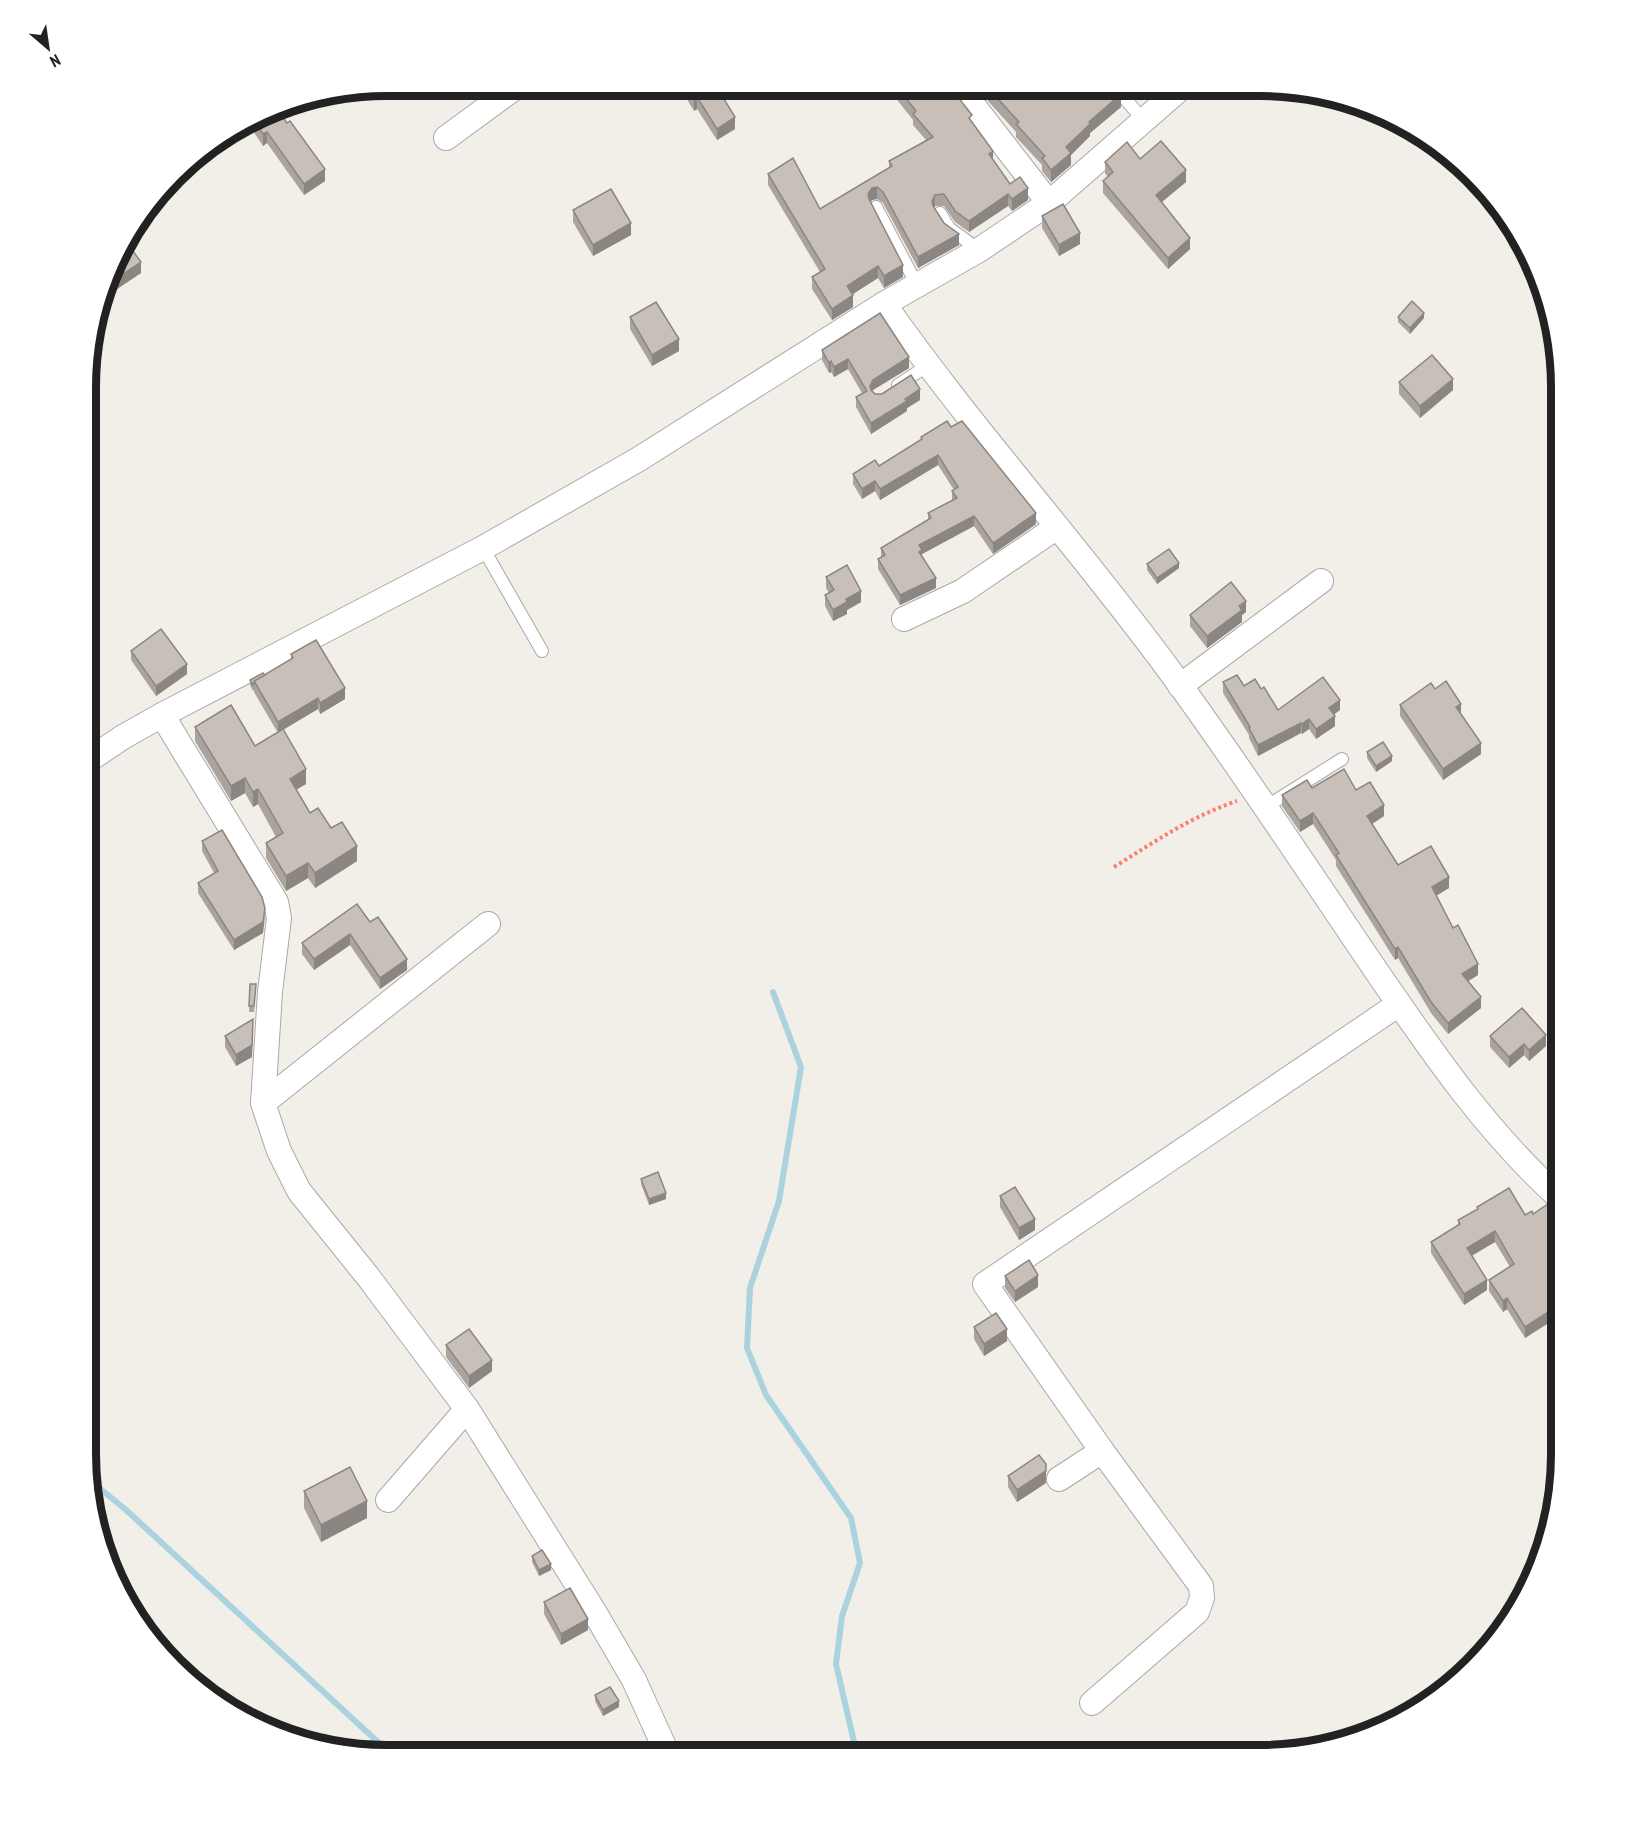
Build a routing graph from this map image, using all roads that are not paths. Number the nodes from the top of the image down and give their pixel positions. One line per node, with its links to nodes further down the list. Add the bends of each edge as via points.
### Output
1 (504, 96): 6 (street)
2 (966, 96): 7 (street)
3 (1123, 96): 5 (lane)
4 (1171, 96): 5 (street)
5 (1144, 121): 7 (street)
6 (446, 138)
7 (1049, 203): 10 (street)
8 (876, 207): 11 (lane)
9 (940, 213): 10 (lane, via 949,228)
10 (979, 250): 11 (street)
11 (916, 285): 12 (street)
12 (884, 304): 13 (street); 16 (street, via 639,459)
13 (927, 366): 14 (lane); 15 (street)
14 (888, 391)
15 (1057, 527): 18 (street, via 963,591); 20 (street)
16 (483, 548): 19 (lane); 21 (street)
17 (1321, 581): 20 (street)
18 (904, 620)
19 (542, 651)
20 (1180, 686): 24 (street)
21 (162, 715): 22 (street); 27 (street, via 276,902 279,918)
22 (96, 755)
23 (1342, 759): 24 (lane)
24 (1260, 801): 26 (street)
25 (488, 924): 27 (street)
26 (1399, 1004): 28 (street, via 1482,1118); 30 (street, via 985,1284)
27 (262, 1103): 29 (street, via 279,1151 300,1191)
28 (1551, 1190)
29 (467, 1409): 32 (street); 34 (street, via 595,1613 634,1680)
30 (1102, 1451): 31 (street); 33 (street, via 1201,1586 1202,1598 1197,1611)
31 (1059, 1479)
32 (388, 1500)
33 (1092, 1703)
34 (663, 1745)

